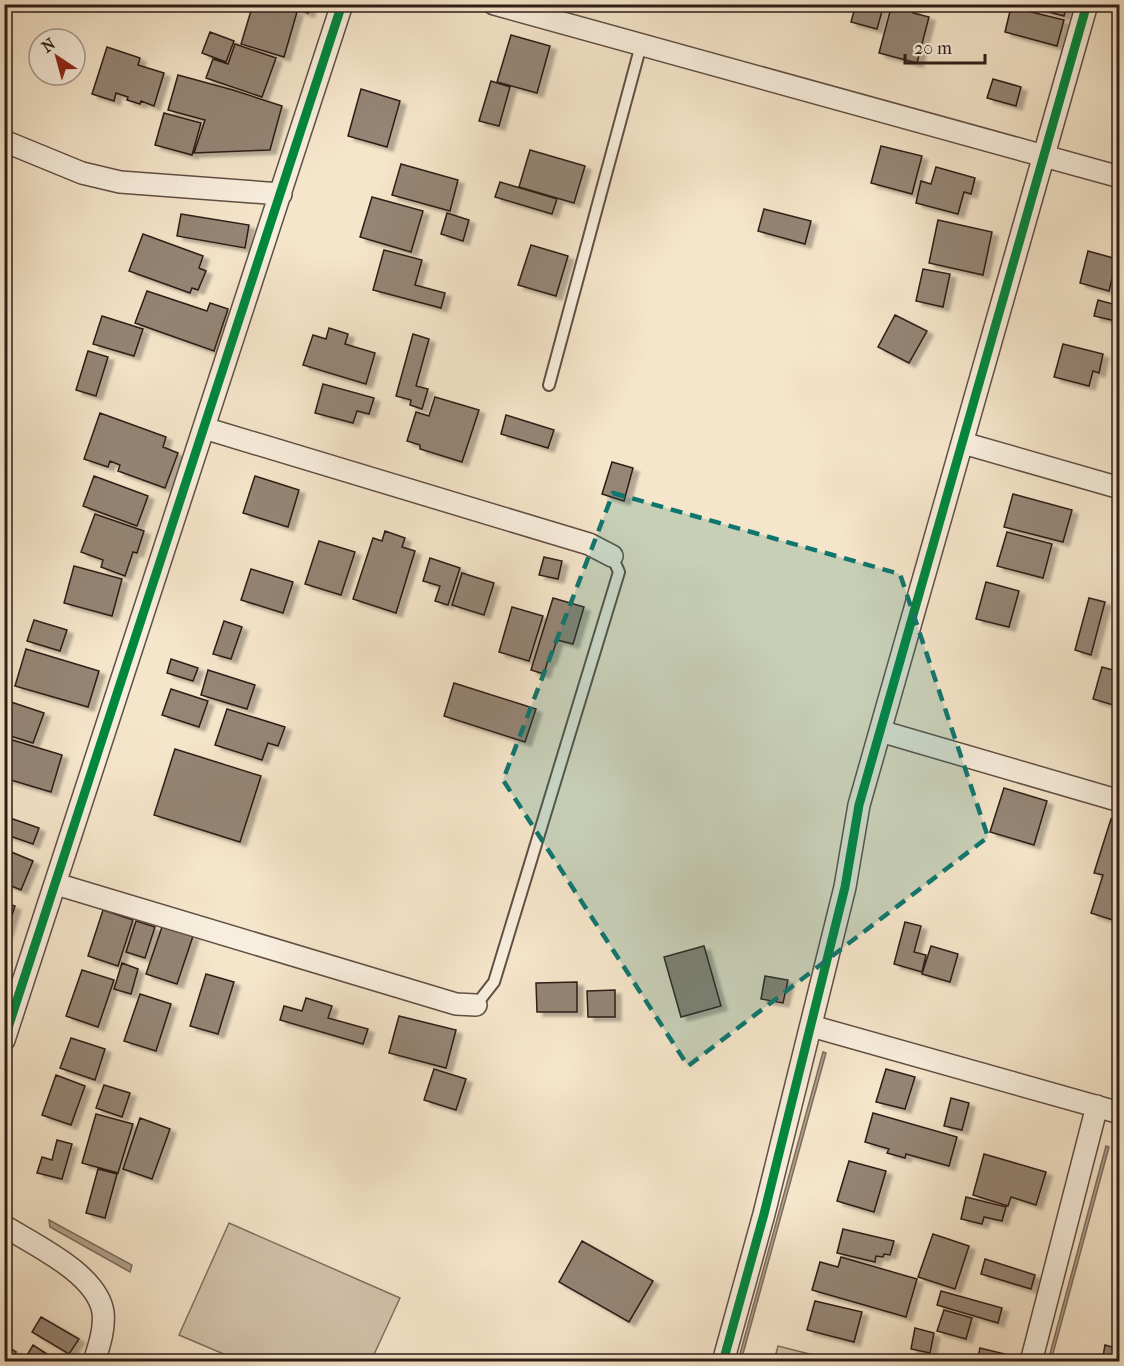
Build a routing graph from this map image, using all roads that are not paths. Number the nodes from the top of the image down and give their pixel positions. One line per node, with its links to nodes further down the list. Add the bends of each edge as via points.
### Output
1 (342, 4): 8 (street)
2 (494, 4): 4 (street)
3 (1087, 4): 6 (street)
4 (641, 45): 6 (street); 9 (lane)
5 (4, 141): 8 (street, via 82,173 120,182)
6 (1044, 156): 7 (street); 11 (street)
7 (1119, 177)
8 (281, 194): 10 (street)
9 (549, 385)
10 (204, 428): 13 (street, via 589,544); 16 (street)
11 (963, 443): 12 (street); 14 (street)
12 (1119, 488)
13 (612, 556): 17 (lane, via 619,572 586,684 494,982)
14 (880, 731): 15 (street); 18 (street)
15 (1119, 801)
16 (56, 884): 17 (street, via 456,1004); 19 (street)
17 (476, 1005)
18 (811, 1026): 20 (street); 24 (street)
19 (4, 1040)
20 (1097, 1106): 21 (street); 25 (street)
21 (1119, 1113)
22 (4, 1226): 23 (street, via 74,1269 94,1291 103,1311)
23 (94, 1362)
24 (723, 1362)
25 (1031, 1362)

